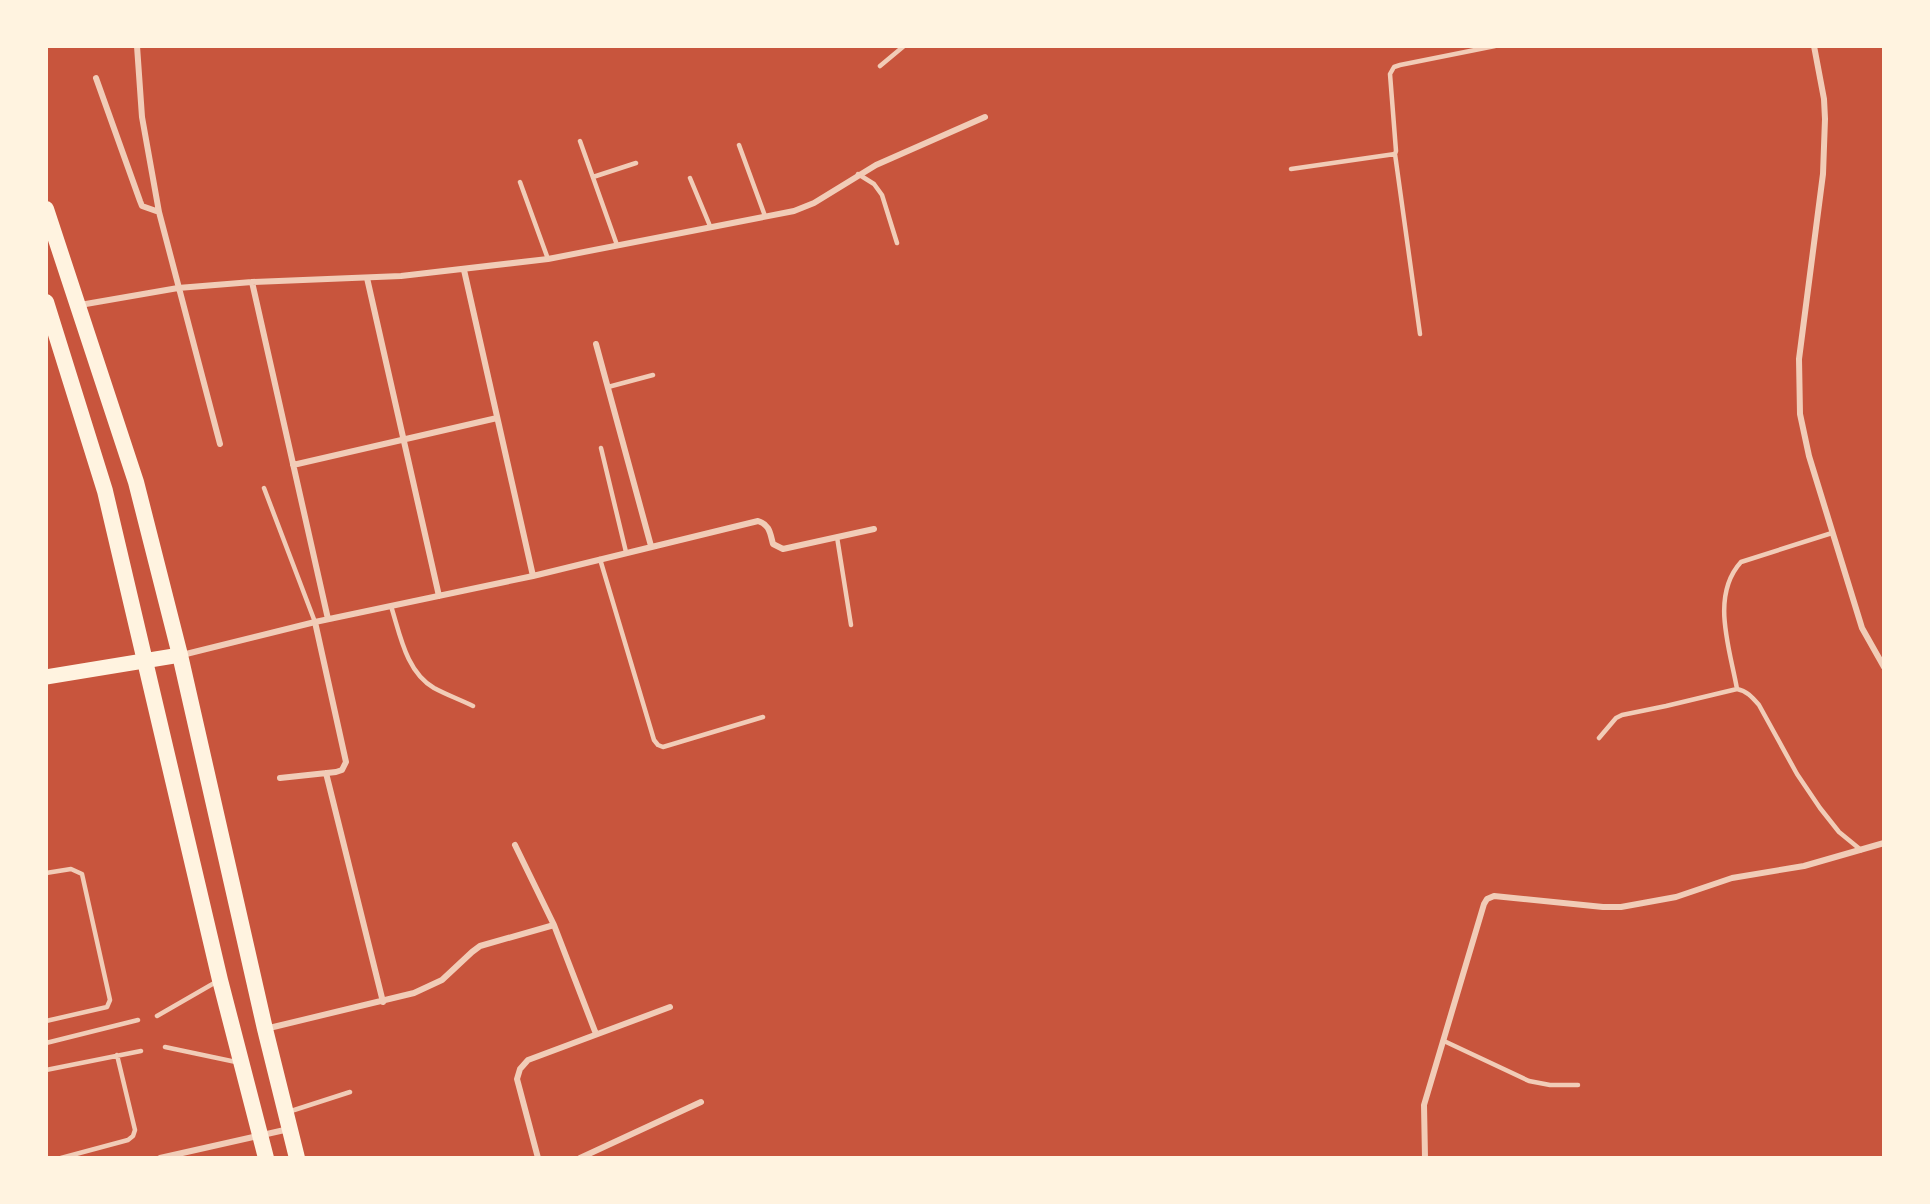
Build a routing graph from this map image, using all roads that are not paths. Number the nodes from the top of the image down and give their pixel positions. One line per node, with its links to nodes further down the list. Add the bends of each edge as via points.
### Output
1 (137, 46): 18 (street, via 142,117)
2 (904, 46): 5 (lane)
3 (1496, 46): 10 (lane, via 1394,67 1390,74)
4 (1814, 46): 41 (street, via 1826,119 1823,174 1799,359 1800,414)
5 (880, 66)
6 (96, 78): 18 (street, via 142,206)
7 (985, 117): 13 (street)
8 (580, 141): 14 (lane)
9 (739, 145): 19 (lane)
10 (1395, 154): 12 (lane); 30 (lane)
11 (636, 163): 14 (lane)
12 (1291, 169)
13 (858, 174): 19 (street, via 814,203); 21 (lane, via 874,184 882,195)
14 (593, 177): 22 (lane)
15 (690, 178): 20 (lane)
16 (520, 182): 23 (lane)
17 (46, 209): 29 (highway)
18 (159, 212): 27 (street)
19 (765, 216): 20 (street)
20 (710, 226): 22 (street)
21 (897, 243)
22 (617, 245): 23 (street)
23 (548, 259): 24 (street)
24 (464, 270): 25 (street); 34 (street)
25 (367, 278): 26 (street); 35 (street)
26 (252, 282): 27 (street); 38 (street)
27 (178, 288): 29 (street); 36 (street)
28 (46, 302): 53 (highway, via 105,491)
29 (78, 305): 52 (highway, via 136,482)
30 (1420, 334)
31 (596, 344): 33 (street)
32 (653, 375): 33 (lane)
33 (608, 387): 43 (street)
34 (497, 418): 35 (street); 46 (street)
35 (402, 440): 38 (street); 47 (street)
36 (220, 444)
37 (601, 448): 44 (lane)
38 (293, 465): 49 (street)
39 (264, 488): 50 (lane)
40 (874, 529): 42 (street)
41 (1832, 533): 54 (street, via 1862,628); 56 (lane, via 1759,555 1741,562 1734,570 1723,610)
42 (837, 537): 43 (street, via 783,549 773,544 770,528 758,521); 51 (lane)
43 (651, 546): 44 (street)
44 (626, 552): 45 (street)
45 (600, 559): 46 (street); 58 (lane, via 658,745 663,747)
46 (533, 576): 47 (street)
47 (439, 596): 48 (street)
48 (391, 606): 49 (street); 57 (lane, via 406,654 419,674 432,687)
49 (328, 620): 50 (street)
50 (315, 622): 52 (street); 60 (street, via 346,754 342,770)
51 (851, 625)
52 (180, 656): 53 (main road); 73 (highway)
53 (147, 661): 55 (main road); 67 (highway)
54 (1884, 667)
55 (46, 677)
56 (1737, 689): 59 (lane, via 1622,715); 64 (lane, via 1747,692 1759,705 1820,807 1839,832)
57 (473, 706)
58 (762, 717)
59 (1599, 738)
60 (326, 773): 61 (street); 68 (street)
61 (280, 778)
62 (1884, 843): 64 (street)
63 (515, 845): 66 (street)
64 (1861, 850): 75 (street, via 1621,907 1494,896 1487,899)
65 (46, 873): 72 (lane, via 71,869 82,874 110,996 107,1007)
66 (554, 925): 68 (street, via 480,946 434,985); 74 (street)
67 (220, 980): 70 (lane); 80 (highway)
68 (383, 1002): 73 (street)
69 (670, 1007): 74 (street)
70 (157, 1016)
71 (138, 1020): 76 (lane)
72 (46, 1021)
73 (265, 1029): 85 (highway)
74 (596, 1034): 91 (street, via 528,1060 520,1069 517,1079)
75 (1443, 1041): 82 (lane, via 1529,1081); 93 (street, via 1424,1105)
76 (46, 1043)
77 (165, 1047): 80 (lane)
78 (141, 1051): 79 (lane)
79 (117, 1055): 81 (lane); 87 (lane, via 135,1130 133,1136)
80 (241, 1063): 86 (highway)
81 (47, 1069)
82 (1578, 1085)
83 (350, 1092): 85 (lane)
84 (700, 1102): 92 (street)
85 (288, 1121): 86 (street); 90 (highway)
86 (260, 1135): 88 (street); 89 (highway)
87 (62, 1158)
88 (160, 1158)
89 (266, 1158)
90 (297, 1158)
91 (538, 1158)
92 (580, 1158)
93 (1425, 1158)

